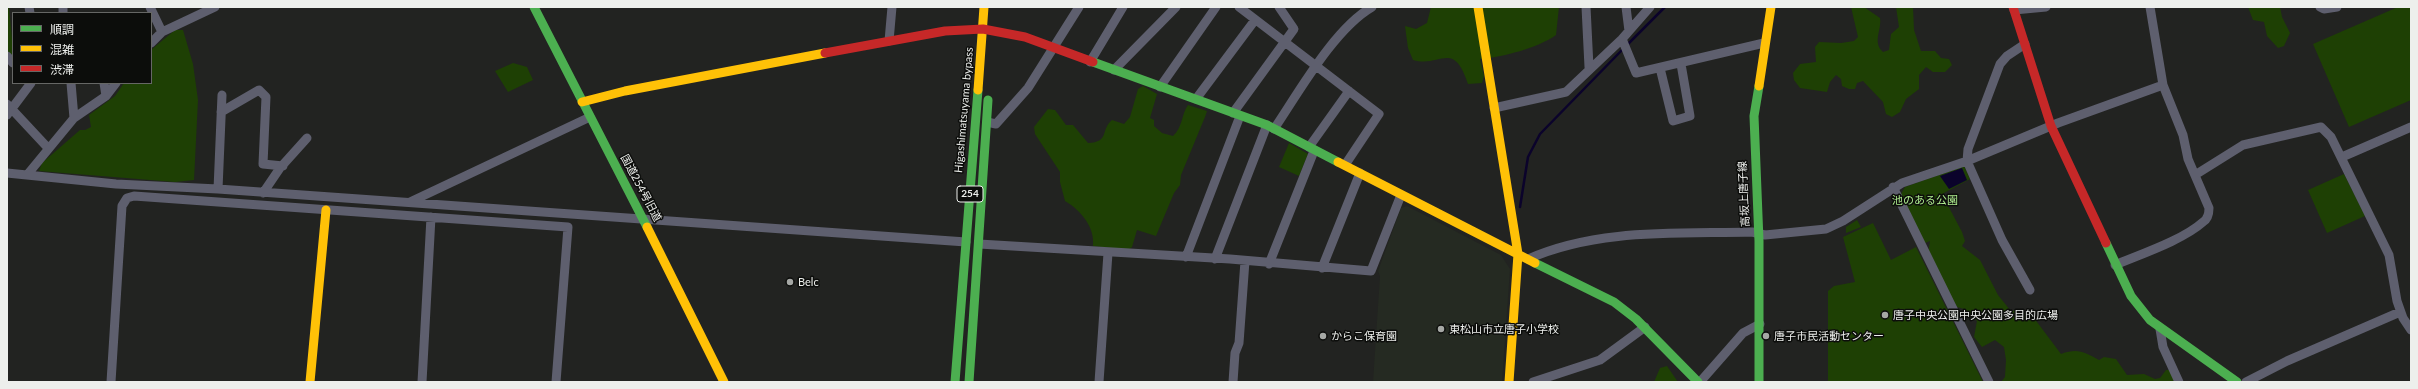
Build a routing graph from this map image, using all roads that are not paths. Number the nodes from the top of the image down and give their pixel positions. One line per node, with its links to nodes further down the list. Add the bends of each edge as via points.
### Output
1 (150, 7): 26 (street)
2 (215, 7): 26 (street)
3 (534, 7): 51 (main road, 国道254号旧道)
4 (892, 7): 28 (street)
5 (984, 7): 24 (main road, Higashimatsuyama bypass / 254)
6 (1079, 7): 33 (street)
7 (1123, 7): 34 (street)
8 (1176, 7): 39 (street)
9 (1216, 7): 45 (street)
10 (1279, 7): 30 (street, via 1294,28)
11 (1372, 7): 36 (street, via 1353,21)
12 (1478, 7): 52 (main road)
13 (1586, 7): 37 (street)
14 (1626, 7): 25 (street)
15 (1650, 7): 25 (street)
16 (1771, 7): 31 (main road, 高坂上唐子線)
17 (2046, 7): 22 (street)
18 (2150, 7): 44 (street)
19 (2320, 7): 20 (street)
20 (2337, 7)
21 (1244, 8): 23 (street)
22 (2014, 9): 32 (main road)
23 (1255, 20): 30 (street); 50 (street)
24 (983, 29): 28 (main road, via 945,31); 33 (main road, via 1025,37); 83 (main road, Higashimatsuyama bypass / 254)
25 (1628, 31): 27 (street)
26 (162, 32): 29 (street)
27 (1622, 39): 37 (street); 38 (street, via 1636,73)
28 (889, 41): 51 (main road, via 625,91)
29 (152, 42)
30 (1285, 42): 36 (street); 55 (street)
31 (1764, 43): 35 (street); 82 (main road, 高坂上唐子線, via 1754,116)
32 (2025, 44): 59 (main road); 66 (street, via 2000,64 1968,149)
33 (1053, 48): 34 (main road); 58 (street, via 1028,88 996,124)
34 (1090, 62): 39 (main road)
35 (1681, 64): 38 (street); 38 (street, via 1690,116 1673,121)
36 (1317, 67): 46 (street); 60 (street)
37 (1589, 67): 52 (street, via 1566,92)
38 (1660, 68)
39 (1114, 70): 45 (main road)
40 (30, 84): 53 (street)
41 (71, 84): 57 (street)
42 (104, 84): 49 (street)
43 (115, 84): 49 (street)
44 (2163, 85): 59 (street); 72 (street, via 2183,135)
45 (1160, 87): 50 (main road)
46 (1349, 91): 64 (street); 67 (street, via 1380,114)
47 (989, 92): 58 (main road, Higashimatsuyama bypass / 254)
48 (222, 95): 54 (street)
49 (106, 96): 57 (street)
50 (1196, 99): 55 (main road)
51 (582, 102): 56 (main road, 国道254号旧道)
52 (1494, 108): 86 (main road)
53 (9, 110): 63 (street)
54 (221, 112): 68 (street, via 259,90 266,97 263,164); 74 (street)
55 (1237, 115): 60 (main road); 87 (street)
56 (590, 117): 78 (street); 81 (main road, 国道254号旧道)
57 (74, 118): 63 (street)
58 (987, 122): 84 (main road, Higashimatsuyama bypass / 254)
59 (2050, 126): 66 (street); 92 (main road)
60 (1270, 127): 64 (main road); 88 (street)
61 (2411, 127): 65 (street)
62 (307, 138): 68 (street)
63 (48, 148): 71 (street)
64 (1312, 149): 67 (main road); 91 (street)
65 (2342, 157): 72 (street, via 2327,132 2321,127 2243,144); 95 (street, via 2389,255)
66 (1967, 161): 73 (street); 94 (street, via 2002,240)
67 (1345, 165): 70 (main road)
68 (282, 166): 75 (street)
69 (7, 173): 71 (street)
70 (1360, 173): 76 (main road); 93 (street)
71 (27, 175): 74 (street, via 116,184)
72 (2195, 176): 92 (street, via 2210,208 2207,218 2198,226 2167,243)
73 (1893, 187): 82 (street, via 1843,221 1826,229 1765,235); 113 (street)
74 (218, 188): 75 (street)
75 (263, 193): 77 (street)
76 (1401, 195): 86 (main road); 93 (street, via 1371,271)
77 (328, 196): 78 (street); 79 (street)
78 (409, 202): 81 (street)
79 (326, 210): 80 (street); 100 (street, via 134,196 127,198 122,206); 101 (main road)
80 (431, 217): 102 (street); 103 (street, via 568,227)
81 (643, 218): 83 (street); 104 (main road, 国道254号旧道)
82 (1758, 233): 89 (street, via 1620,235 1573,244); 96 (main road, 高坂上唐子線)
83 (966, 242): 105 (main road, Higashimatsuyama bypass / 254)
84 (979, 244): 85 (street); 106 (main road, Higashimatsuyama bypass / 254)
85 (1108, 253): 87 (street); 107 (street)
86 (1518, 254): 89 (main road); 109 (main road)
87 (1186, 257): 88 (street)
88 (1215, 259): 90 (street)
89 (1528, 259): 97 (main road, via 1614,302)
90 (1245, 261): 91 (street); 108 (street, via 1239,343 1235,353)
91 (1268, 264): 93 (street)
92 (2115, 265): 98 (main road, via 2131,296)
93 (1322, 268)
94 (2030, 290)
95 (2400, 312): 99 (street); 116 (street, via 2287,361)
96 (1760, 324): 111 (street, via 1743,333); 112 (main road, 高坂上唐子線)
97 (1645, 327): 110 (street, via 1600,360); 111 (main road)
98 (2160, 329): 114 (street, via 2163,347); 115 (main road)
99 (2411, 330)
100 (111, 382)
101 (310, 382)
102 (422, 382)
103 (556, 382)
104 (724, 382)
105 (955, 382)
106 (969, 382)
107 (1099, 382)
108 (1233, 382)
109 (1509, 382)
110 (1533, 382)
111 (1699, 382)
112 (1759, 382)
113 (1989, 382)
114 (2179, 382)
115 (2237, 382)
116 (2246, 382)

